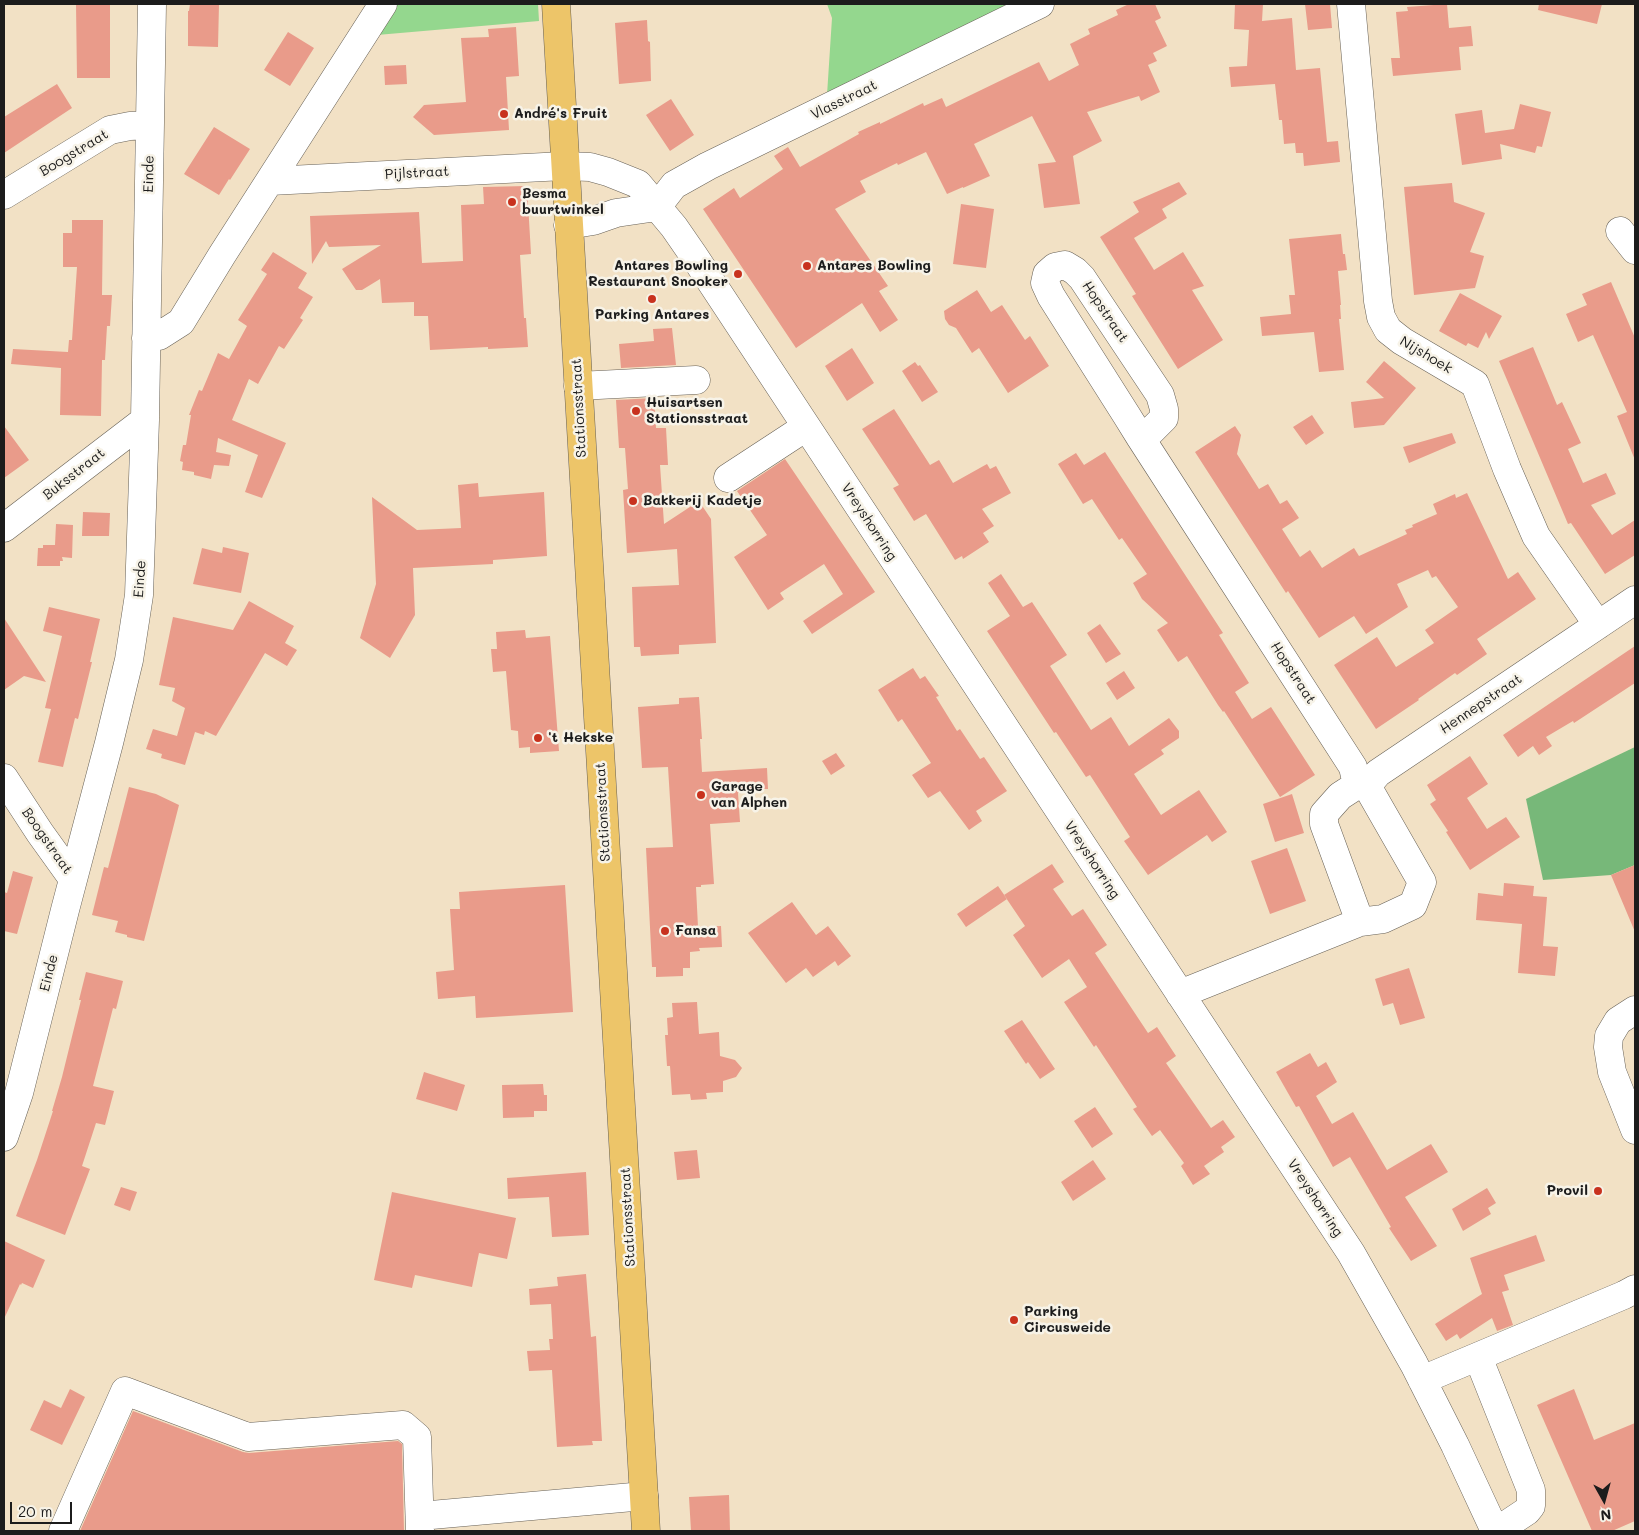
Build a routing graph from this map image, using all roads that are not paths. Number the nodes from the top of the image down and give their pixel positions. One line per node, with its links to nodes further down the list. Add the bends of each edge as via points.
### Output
1 (152, 4): 6 (street, Einde)
2 (382, 4): 8 (street)
3 (556, 4): 7 (main road, Stationsstraat)
4 (1040, 4): 10 (street, Vlasstraat, via 708,166 674,185)
5 (1351, 4): 21 (street, Nijshoek, via 1382,317 1388,330 1402,341 1475,384 1536,536)
6 (149, 125): 9 (street, Boogstraat, via 110,130); 12 (street, Einde)
7 (564, 166): 8 (street, Pijlstraat); 10 (street, Vreyshorring, via 590,167 638,184); 11 (main road, Stationsstraat)
8 (270, 181): 12 (street, via 181,322 159,336)
9 (4, 196)
10 (657, 207): 11 (street); 16 (street, Vreyshorring, via 694,256)
11 (568, 225): 14 (main road, Stationsstraat)
12 (146, 338): 15 (street, Einde)
13 (696, 380): 14 (street)
14 (578, 386): 34 (main road, Stationsstraat)
15 (145, 420): 19 (street, Buksstraat); 24 (street, Einde, via 139,595 131,651)
16 (806, 427): 18 (street); 26 (street, Vreyshorring)
17 (1140, 437): 17 (street, Hopstraat, via 1051,296 1045,283 1047,274 1055,267 1065,265 1082,278 1160,395 1164,418 1151,432); 23 (street, Hopstraat, via 1353,767)
18 (728, 478)
19 (4, 528)
20 (1635, 600): 21 (street)
21 (1598, 625): 23 (street, Hennepstraat, via 1378,772)
22 (4, 778): 24 (street, Boogstraat)
23 (1362, 786): 25 (street, Hennepstraat, via 1340,796 1324,814 1324,824); 25 (street, via 1422,882 1413,905 1383,919)
24 (73, 879): 30 (street, Einde, via 19,1093)
25 (1360, 922): 26 (street)
26 (1180, 994): 33 (street, Vreyshorring, via 1351,1253)
27 (1635, 1010): 28 (street, via 1618,1021 1609,1036 1608,1056)
28 (1625, 1075): 29 (street)
29 (1635, 1130)
30 (4, 1137)
31 (1635, 1289): 32 (street)
32 (1478, 1357): 33 (street); 38 (street, via 1531,1490 1531,1506 1527,1512)
33 (1422, 1380): 38 (street, Vreyshorring)
34 (644, 1496): 35 (street); 37 (main road, Stationsstraat)
35 (420, 1524): 36 (street, via 416,1437 402,1424 248,1437 125,1391)
36 (63, 1531)
37 (646, 1531)
38 (1496, 1531)

